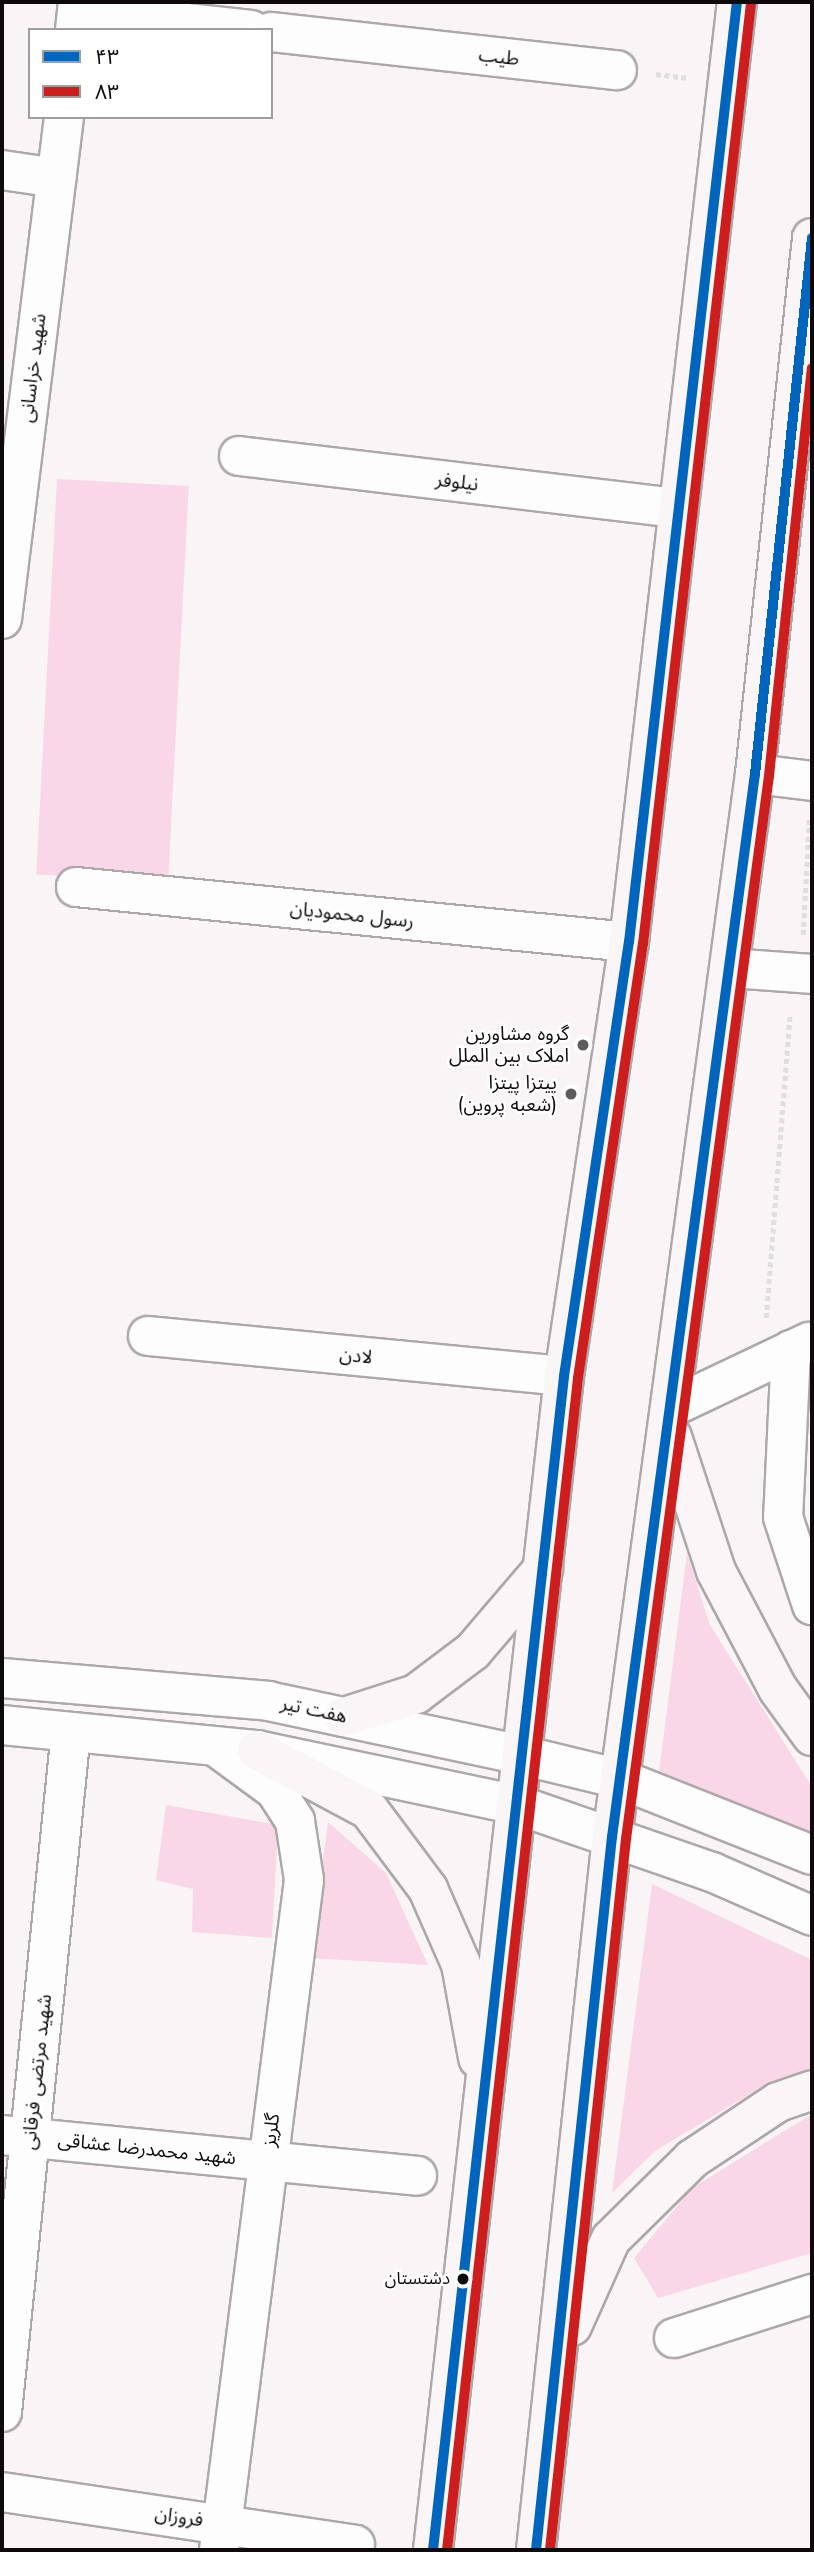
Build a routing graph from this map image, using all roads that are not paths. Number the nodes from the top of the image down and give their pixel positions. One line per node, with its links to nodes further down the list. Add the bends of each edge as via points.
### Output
1 (737, 2): 13 (main road)
2 (76, 14): 3 (street)
3 (229, 28)
4 (273, 32): 5 (street, طیب)
5 (617, 70)
6 (64, 119): 8 (street, شهید خراسانی)
7 (2, 170): 8 (street)
8 (57, 178): 11 (street, شهید خراسانی)
9 (812, 239): 10 (main road)
10 (805, 380): 15 (main road)
11 (12, 455): 14 (street, شهید خراسانی)
12 (239, 456): 13 (street, نیلوفر)
13 (675, 508): 18 (main road)
14 (2, 619)
15 (755, 774): 16 (street); 19 (main road)
16 (811, 795)
17 (76, 887): 18 (street, رسول محمودیان)
18 (629, 942): 23 (main road)
19 (730, 968): 20 (street); 24 (main road)
20 (804, 975)
21 (148, 1336): 23 (street, لادن)
22 (788, 1351): 24 (street); 26 (street, via 783,1517)
23 (564, 1376): 25 (main road)
24 (671, 1418): 32 (main road, via 716,1571 778,1689); 36 (main road)
25 (543, 1569): 29 (main road, via 473,1651 416,1694); 35 (main road)
26 (812, 1605)
27 (2, 1678): 28 (street, هفت تیر)
28 (230, 1698): 29 (street, هفت تیر); 33 (street, via 244,1721 236,1735)
29 (344, 1717): 35 (street, هفت تیر)
30 (2, 1725): 31 (street)
31 (71, 1732): 33 (street); 43 (street, شهید مرتضی فرقانی)
32 (812, 1736)
33 (215, 1746): 34 (street); 44 (street, گلریز, via 275,1790 295,1821 304,1880)
34 (257, 1750): 37 (street); 42 (main road, via 369,1810 428,1889 461,1964)
35 (521, 1755): 36 (street, هفت تیر); 37 (main road)
36 (620, 1779): 38 (main road); 39 (street)
37 (518, 1805): 38 (street); 42 (main road)
38 (612, 1837): 40 (street); 48 (main road)
39 (812, 1855)
40 (812, 1916)
41 (812, 2090): 48 (main road, via 778,2102 692,2159 611,2239)
42 (486, 2104): 53 (main road)
43 (16, 2136): 44 (street, شهید محمدرضا عشاقی); 49 (street, شهید مرتضی فرقانی)
44 (267, 2160): 45 (street, شهید محمدرضا عشاقی); 51 (street, گلریز)
45 (417, 2176)
46 (812, 2294): 47 (street)
47 (674, 2338)
48 (559, 2357): 54 (main road)
49 (2, 2412)
50 (2, 2492): 51 (street, فروزان)
51 (221, 2537): 52 (street, فروزان)
52 (355, 2545)
53 (433, 2550)
54 (536, 2550)

